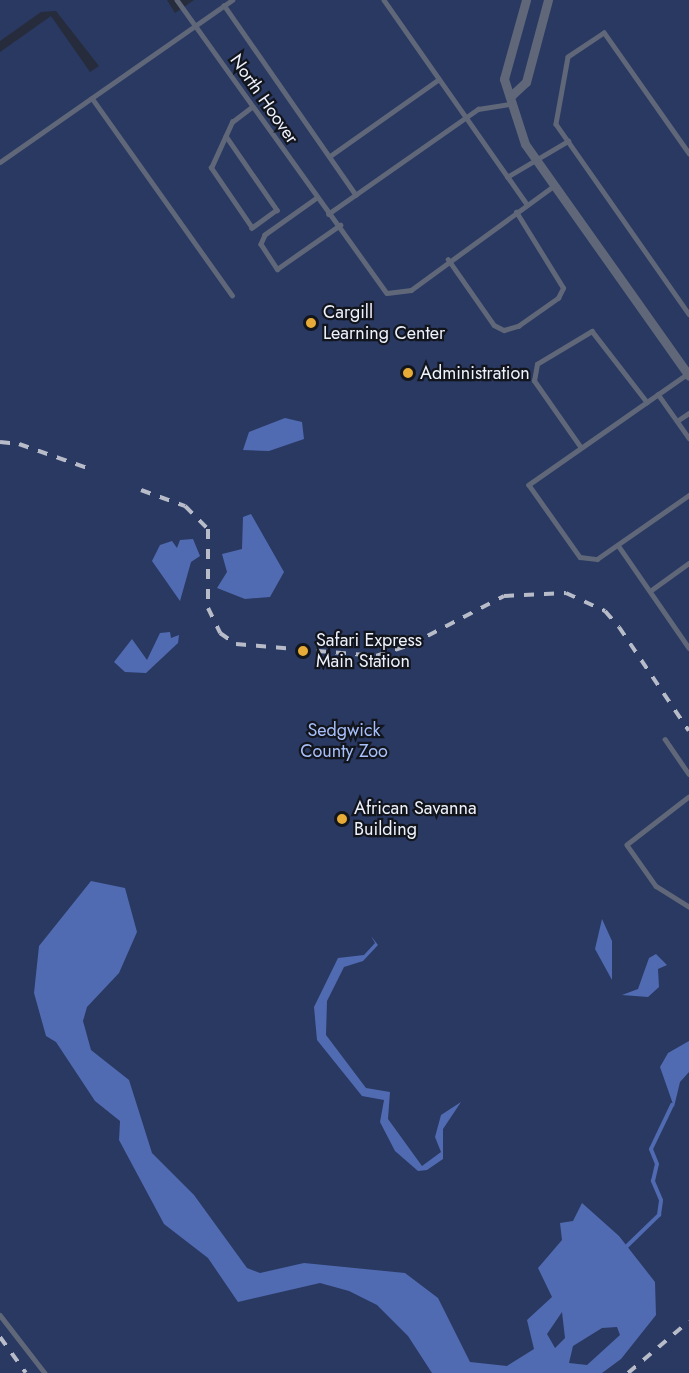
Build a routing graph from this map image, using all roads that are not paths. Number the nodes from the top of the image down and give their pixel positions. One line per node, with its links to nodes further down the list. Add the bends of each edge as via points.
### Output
1 (177, 0): 7 (lane, North Hoover)
2 (232, 0): 6 (lane)
3 (384, 0): 8 (lane)
4 (526, 0): 10 (street, via 504,79)
5 (548, 0): 10 (street, via 526,81)
6 (224, 5): 7 (lane); 16 (lane)
7 (195, 26): 9 (lane); 11 (lane, North Hoover)
8 (439, 79): 12 (lane); 16 (lane)
9 (92, 98): 18 (lane); 30 (lane)
10 (512, 100): 12 (lane, via 478,109); 17 (street, via 525,144)
11 (252, 106): 13 (lane, via 232,122); 22 (lane, North Hoover)
12 (466, 118): 19 (lane); 21 (lane)
13 (226, 136): 26 (lane, via 277,210); 26 (lane, via 211,168 252,228)
14 (568, 141): 15 (lane, via 556,124 568,57 604,33); 17 (lane); 31 (lane)
15 (689, 154)
16 (330, 156): 21 (lane)
17 (537, 160): 19 (lane); 20 (street)
18 (0, 162)
19 (507, 177): 23 (lane)
20 (555, 184): 23 (lane); 32 (street)
21 (356, 195): 25 (lane)
22 (317, 198): 25 (lane, North Hoover); 28 (lane)
23 (526, 204): 24 (lane)
24 (516, 212): 29 (lane); 29 (lane, via 563,288 558,298 518,326 504,330 494,325)
25 (328, 214): 27 (lane, North Hoover)
26 (264, 219): 28 (lane)
27 (340, 225): 28 (lane, via 277,268 261,244); 29 (lane, North Hoover, via 387,293 411,290)
28 (272, 230)
29 (448, 259)
30 (232, 295)
31 (689, 314)
32 (688, 375): 33 (lane)
33 (658, 394): 34 (lane); 36 (lane)
34 (647, 402): 38 (lane); 38 (lane, via 601,336 592,331 574,338 537,364 534,381)
35 (689, 413): 36 (lane)
36 (677, 421): 37 (lane)
37 (689, 438)
38 (581, 448): 40 (lane, via 529,485 580,557 597,559)
39 (689, 495): 40 (lane)
40 (618, 545): 42 (lane)
41 (689, 563): 42 (lane)
42 (650, 591): 43 (lane)
43 (689, 648)
44 (665, 739): 45 (lane)
45 (689, 774)
46 (689, 797): 47 (lane, via 627,845 656,886)
47 (689, 907)
48 (0, 1315): 49 (lane)
49 (45, 1373)

